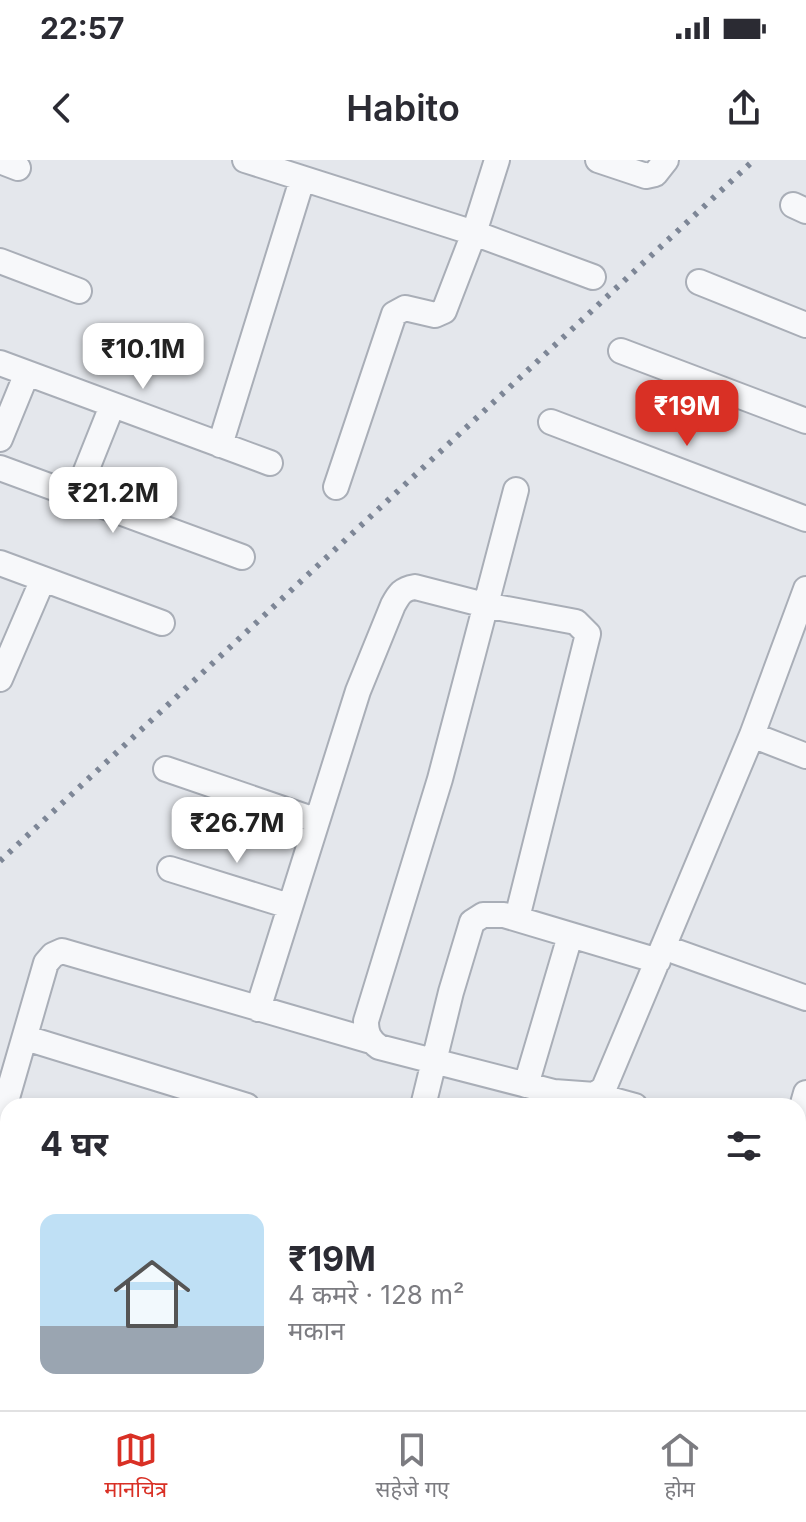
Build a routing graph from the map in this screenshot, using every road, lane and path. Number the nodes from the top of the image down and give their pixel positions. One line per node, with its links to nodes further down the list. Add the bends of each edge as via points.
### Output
1 (245, 160): 5 (street)
2 (497, 160): 6 (street)
3 (598, 160): 4 (street, via 646,176 655,174)
4 (666, 160)
5 (294, 172): 6 (street); 19 (street)
6 (474, 233): 8 (street); 22 (street, via 444,311 435,315 405,308 394,314)
7 (0, 261): 10 (street)
8 (593, 277)
9 (699, 282): 11 (street)
10 (79, 291)
11 (806, 325)
12 (621, 351): 16 (street)
13 (0, 363): 14 (street)
14 (27, 373): 15 (street); 18 (street)
15 (112, 406): 19 (street); 24 (street)
16 (806, 421)
17 (551, 422): 25 (street)
18 (0, 439)
19 (220, 445): 20 (street)
20 (270, 463)
21 (0, 468): 24 (street)
22 (336, 487)
23 (516, 490): 30 (street)
24 (76, 496): 26 (street)
25 (806, 519)
26 (242, 557)
27 (0, 563): 28 (street)
28 (43, 579): 32 (street); 33 (street)
29 (806, 589): 31 (street)
30 (485, 605): 38 (street, via 415,587 400,592 358,691); 41 (street, via 576,622 588,634); 47 (street, via 440,779 366,1021)
31 (800, 622): 35 (street)
32 (162, 623)
33 (9, 635): 34 (street)
34 (0, 679)
35 (752, 735): 36 (street); 43 (street)
36 (806, 756)
37 (166, 769): 38 (street)
38 (315, 820): 40 (street)
39 (170, 869): 40 (street)
40 (289, 906): 45 (street)
41 (517, 918): 42 (street); 48 (street, via 483,915 472,922)
42 (570, 936): 43 (street); 49 (street)
43 (661, 954): 44 (street); 50 (street, via 611,1074)
44 (806, 998)
45 (258, 1009): 46 (street, via 62,951 46,963); 47 (street)
46 (26, 1038): 51 (street); 52 (street)
47 (371, 1041): 48 (street)
48 (433, 1062): 49 (street); 53 (street)
49 (526, 1085): 50 (street)
50 (595, 1095): 54 (street)
51 (10, 1098)
52 (221, 1098)
53 (425, 1098)
54 (606, 1098)

